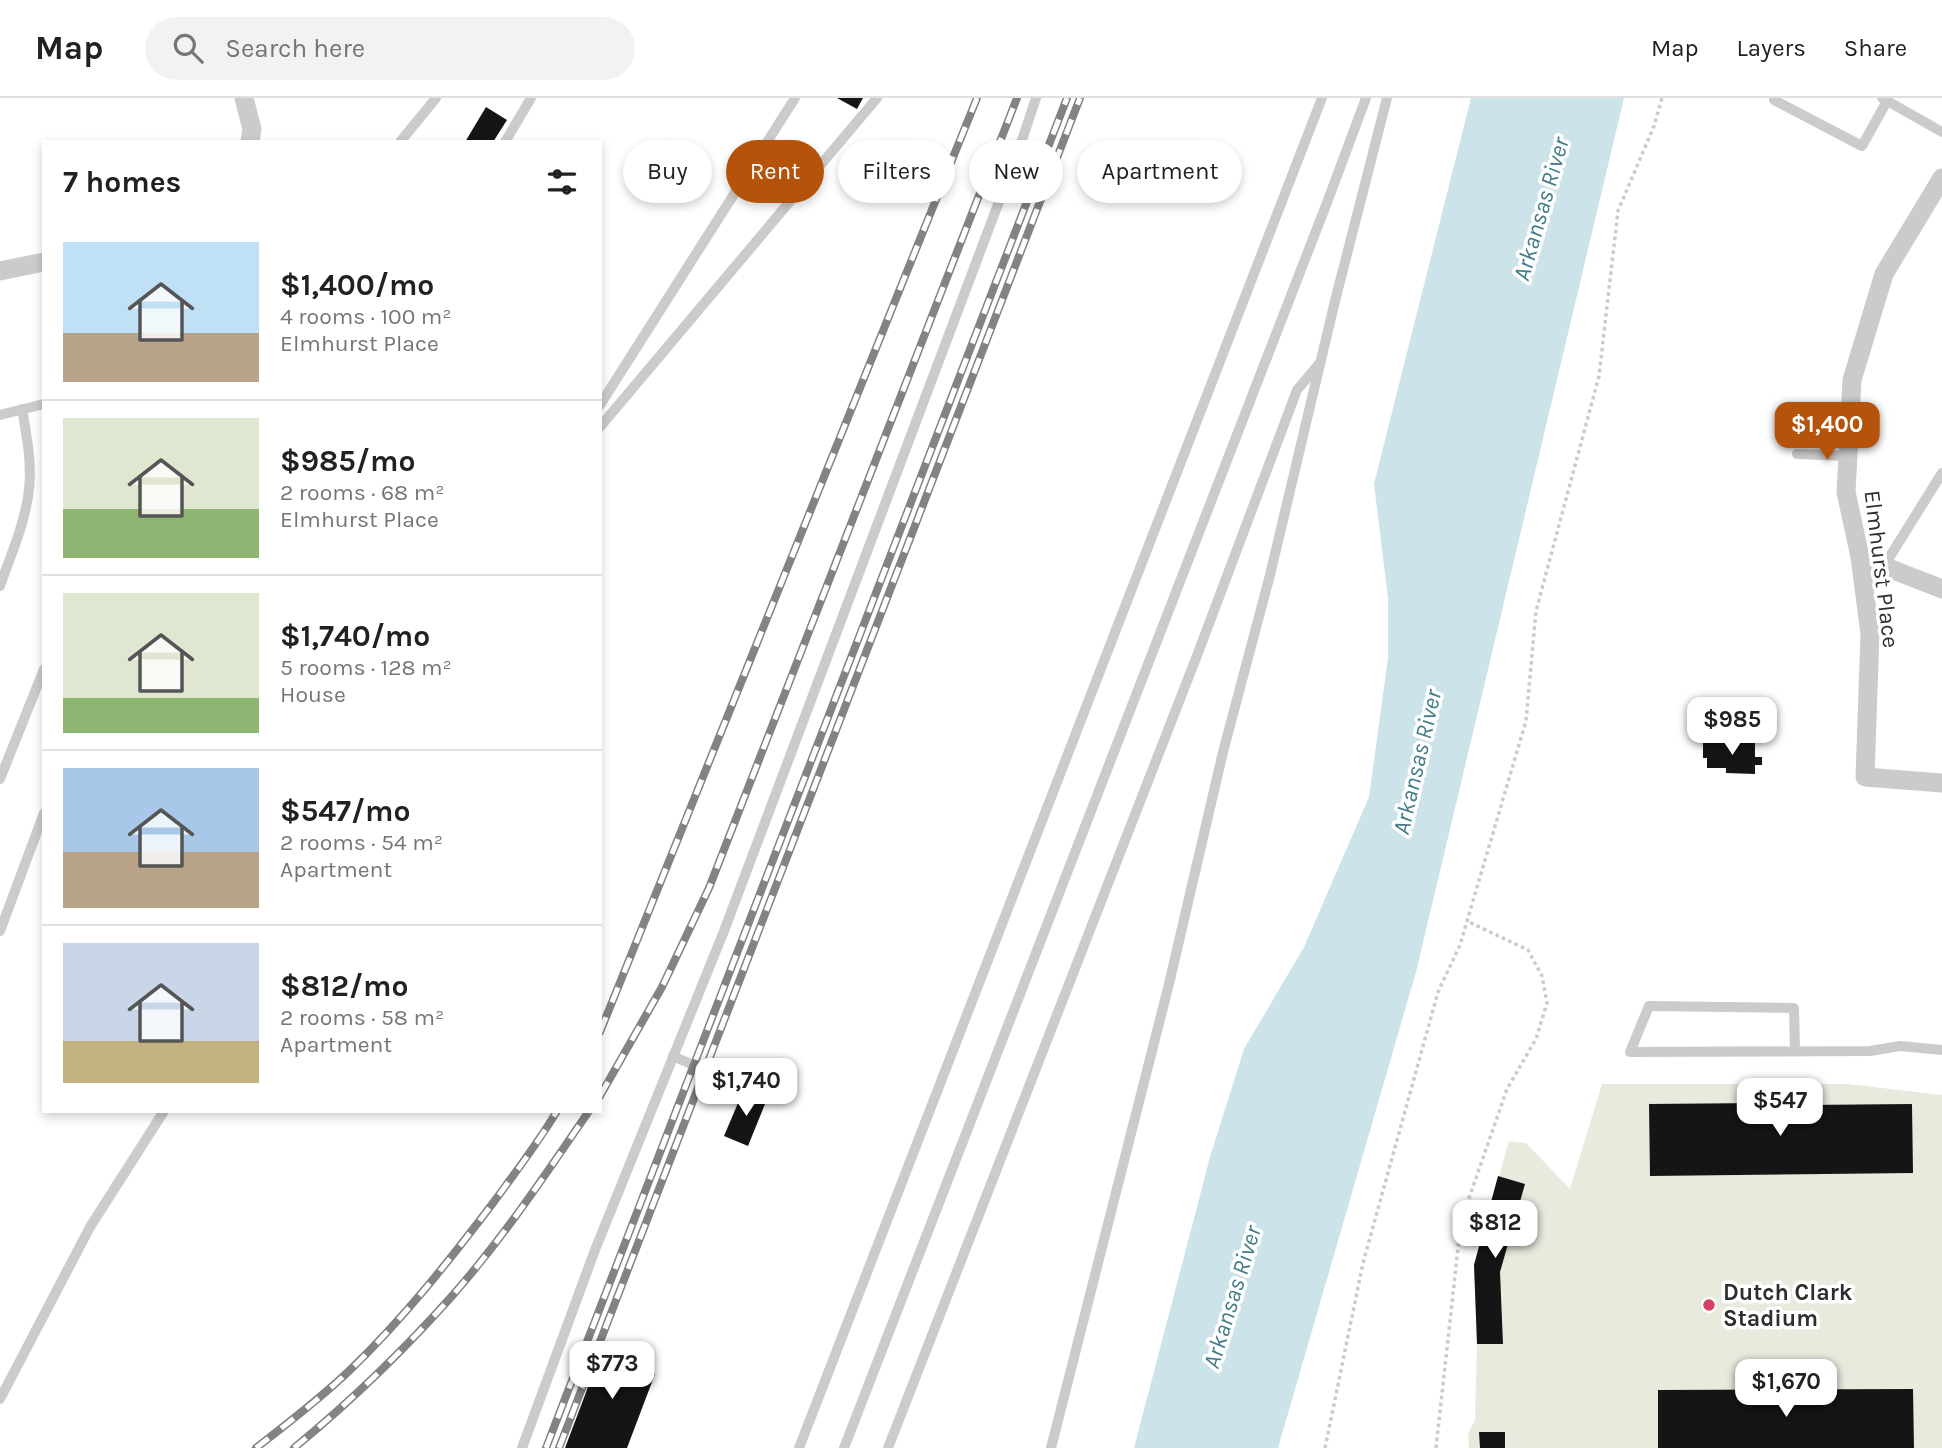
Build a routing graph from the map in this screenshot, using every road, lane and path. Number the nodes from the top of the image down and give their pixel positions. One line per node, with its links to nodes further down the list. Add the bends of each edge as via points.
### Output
1 (244, 98): 14 (street)
2 (436, 98): 15 (lane)
3 (531, 98): 16 (lane)
4 (795, 98): 21 (lane)
5 (877, 98): 25 (lane)
6 (1036, 98): 41 (lane, via 734,905)
7 (1322, 98): 46 (lane)
8 (1366, 98): 47 (lane)
9 (1387, 98): 20 (lane)
10 (1662, 98): 37 (path, via 1618,211 1599,376 1536,611 1526,721)
11 (1775, 98): 12 (lane, via 1862,146)
12 (1885, 99): 13 (lane)
13 (1942, 132)
14 (250, 140)
15 (402, 140)
16 (506, 140)
17 (1942, 178): 27 (street, Elmhurst Place, via 1884,274 1852,380)
18 (42, 262): 19 (street)
19 (0, 271)
20 (1320, 363): 48 (lane, via 1297,390); 49 (lane)
21 (602, 402)
22 (42, 404): 23 (lane)
23 (22, 409): 24 (lane); 31 (lane, via 28,495)
24 (0, 415)
25 (602, 425)
26 (1797, 454): 27 (lane)
27 (1848, 456): 29 (street, Elmhurst Place, via 1846,492)
28 (1942, 473): 30 (lane)
29 (1860, 557): 30 (street); 35 (street, Elmhurst Place, via 1870,634 1865,777)
30 (1884, 566): 32 (street)
31 (0, 586)
32 (1942, 589)
33 (42, 674): 34 (lane)
34 (0, 779)
35 (1942, 783)
36 (42, 818): 38 (lane)
37 (1467, 921): 50 (path, via 1438,992 1363,1263); 51 (path, via 1528,950 1542,976 1547,1003 1536,1039 1507,1089 1461,1221)
38 (0, 931)
39 (1942, 1050): 40 (lane, via 1900,1046 1870,1051)
40 (1795, 1051): 40 (lane, via 1713,1051 1630,1052 1649,1006 1794,1008)
41 (673, 1056): 42 (lane, via 724,1079); 45 (lane)
42 (764, 1077)
43 (163, 1113): 44 (lane, via 90,1227)
44 (0, 1399)
45 (522, 1448)
46 (799, 1448)
47 (844, 1448)
48 (888, 1448)
49 (1051, 1448)
50 (1325, 1448)
51 (1436, 1448)

